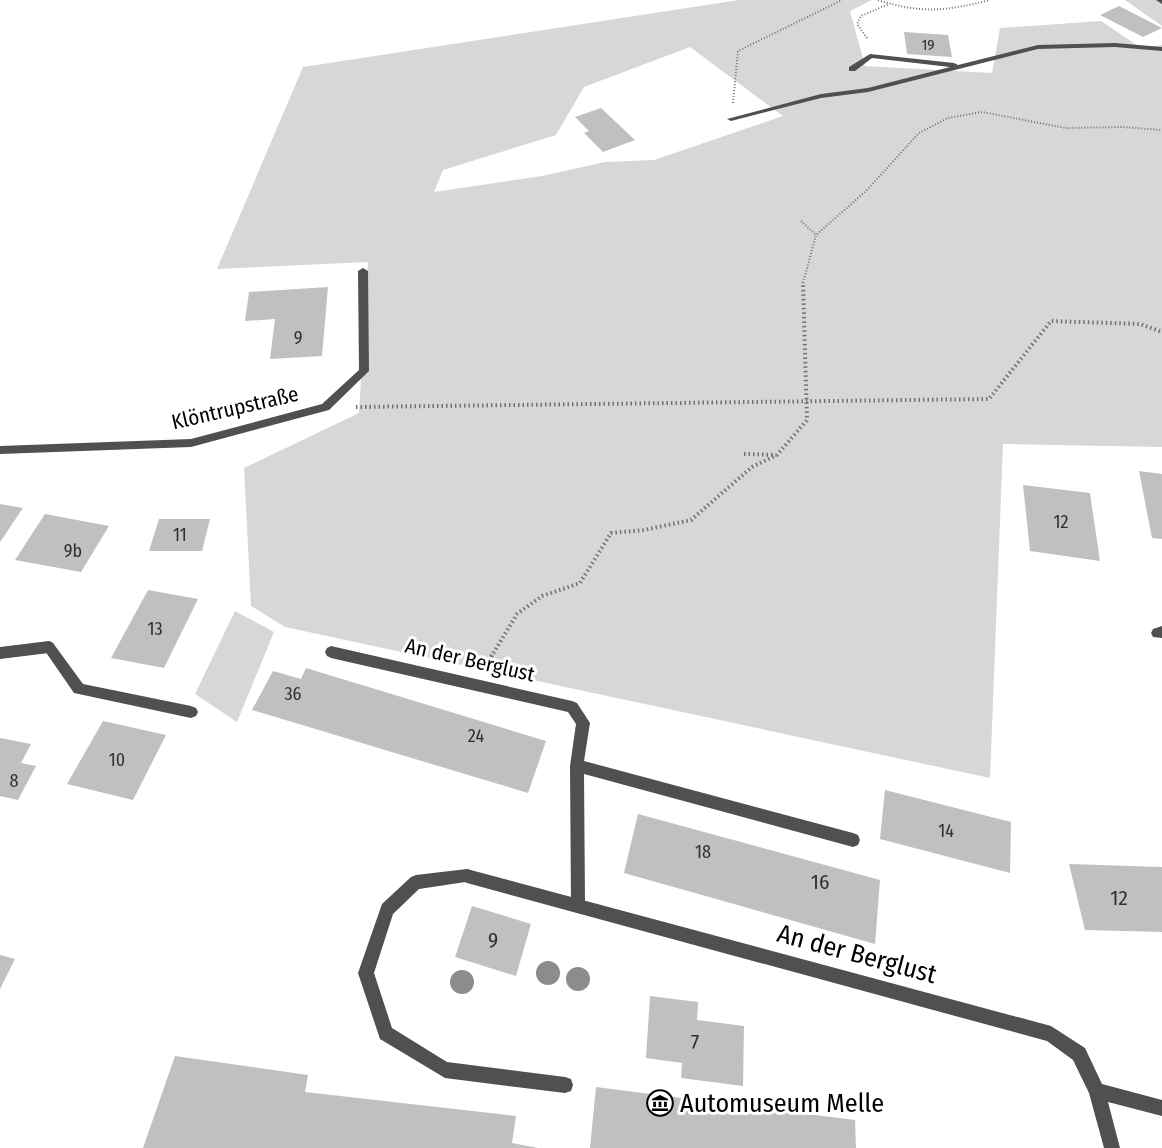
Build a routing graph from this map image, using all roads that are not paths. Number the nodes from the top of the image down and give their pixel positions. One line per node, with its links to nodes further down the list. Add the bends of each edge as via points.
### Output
1 (1162, 49): 2 (street, via 1115,45 1038,47)
2 (964, 66): 3 (street, via 870,56); 4 (street)
3 (852, 69)
4 (731, 119)
5 (363, 271): 6 (street, Klöntrupstraße, via 364,371 325,407 191,443)
6 (0, 450)
7 (331, 652): 10 (street, An der Berglust, via 572,706 583,723)
8 (0, 653): 9 (street, via 49,647 79,689)
9 (191, 712)
10 (577, 766): 11 (street); 12 (street, An der Berglust)
11 (853, 840)
12 (578, 904): 13 (street, An der Berglust, via 467,876 416,882 387,909 366,973 386,1033 445,1070); 14 (street, An der Berglust, via 1051,1034 1079,1054)
13 (565, 1085)
14 (1097, 1091): 15 (street); 16 (street, An der Berglust)
15 (1162, 1108)
16 (1112, 1148)

